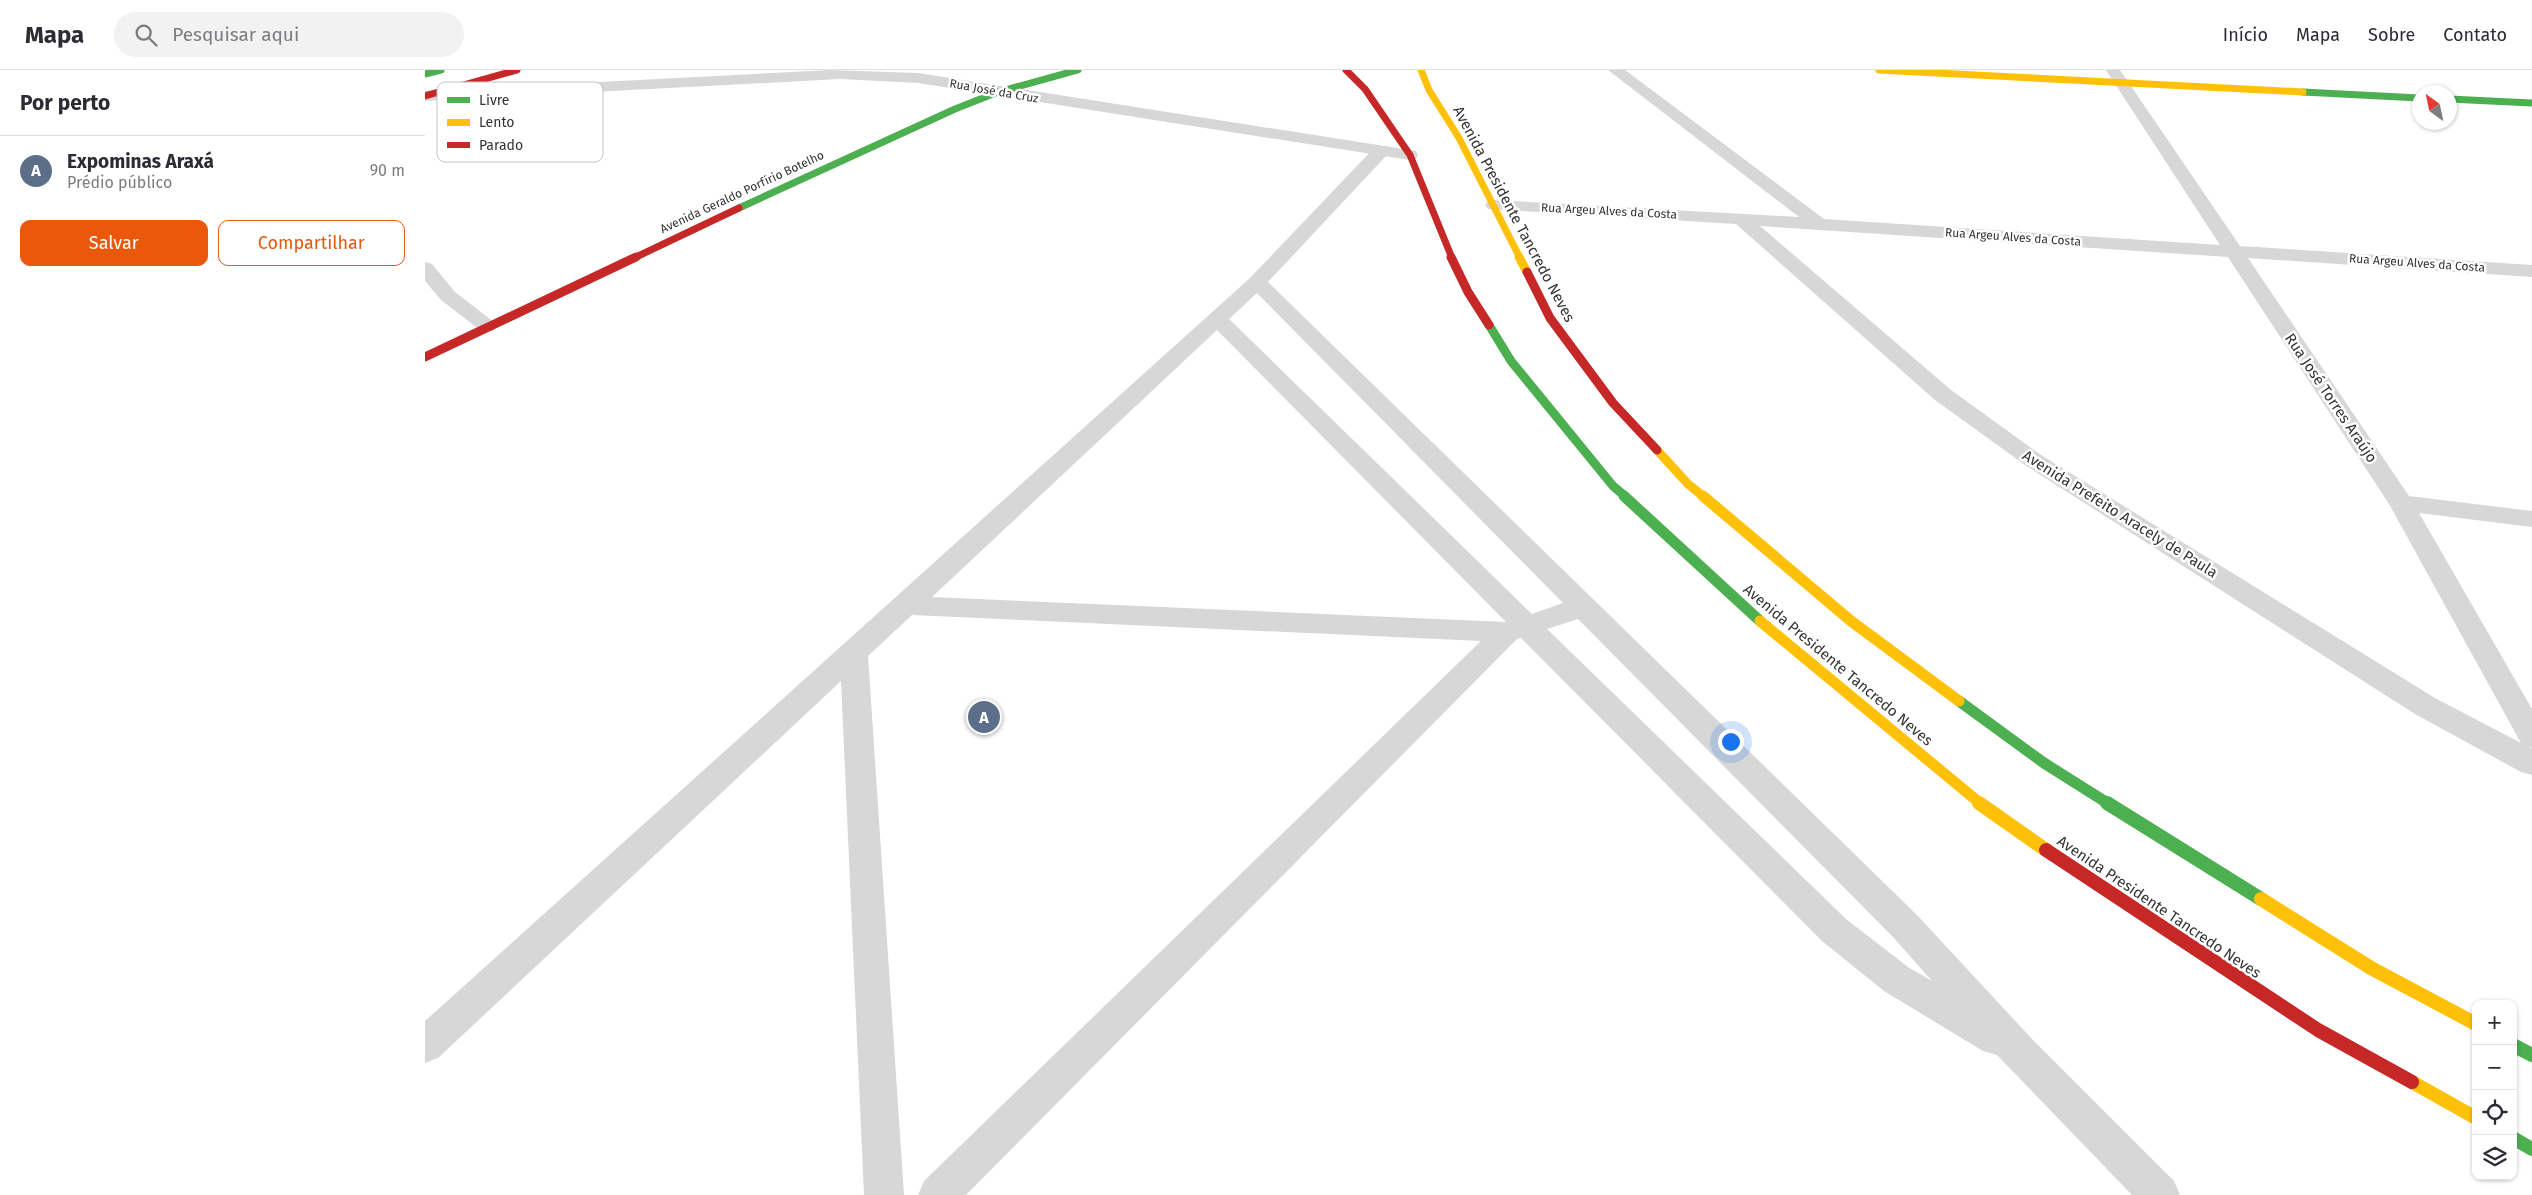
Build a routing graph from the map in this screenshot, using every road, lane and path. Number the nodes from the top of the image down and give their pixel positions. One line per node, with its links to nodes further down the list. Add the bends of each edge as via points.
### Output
1 (441, 70): 8 (main road)
2 (517, 70): 10 (main road)
3 (1077, 70): 12 (main road, Avenida Geraldo Porfírio Botelho)
4 (1346, 70): 17 (main road, Avenida Presidente Tancredo Neves, via 1365,89)
5 (1421, 70): 18 (main road, Avenida Presidente Tancredo Neves)
6 (1615, 70): 20 (street)
7 (1879, 70): 9 (main road)
8 (425, 74)
9 (2117, 76): 13 (main road); 21 (street, Rua José Torres Araújo)
10 (475, 82)
11 (603, 87): 12 (street, Rua José da Cruz, via 840,74 918,78)
12 (998, 92): 16 (street, Rua José da Cruz); 28 (main road, Avenida Geraldo Porfírio Botelho)
13 (2412, 97)
14 (2457, 99): 15 (main road)
15 (2532, 103)
16 (1381, 151): 17 (street, Rua José da Cruz); 24 (street)
17 (1410, 155): 43 (main road, Avenida Presidente Tancredo Neves, via 1442,238 1469,292 1511,361 1613,486 1761,622 1998,818 2319,1030)
18 (1494, 205): 19 (street, Rua Argeu Alves da Costa); 38 (main road, Avenida Presidente Tancredo Neves, via 1550,318 1613,403 1688,484 1851,621 2044,763 2371,968)
19 (1741, 219): 20 (street, Rua Argeu Alves da Costa); 37 (street, Avenida Prefeito Aracely de Paula, via 1943,395 2033,460 2425,706)
20 (1819, 224): 21 (street, Rua Argeu Alves da Costa)
21 (2233, 252): 23 (street, Rua Argeu Alves da Costa); 30 (street, Rua José Torres Araújo)
22 (425, 268): 25 (street)
23 (2532, 270)
24 (1257, 282): 27 (street); 33 (street)
25 (448, 296): 26 (street); 28 (street)
26 (425, 303)
27 (1217, 319): 32 (street); 34 (street)
28 (487, 326): 29 (main road, Avenida Geraldo Porfírio Botelho)
29 (425, 357)
30 (2401, 503): 31 (street); 36 (street, Rua José Torres Araújo)
31 (2532, 519)
32 (905, 605): 34 (street); 35 (street)
33 (1583, 607): 34 (street); 41 (street, via 1905,926)
34 (1518, 629): 41 (street, via 1834,930 1896,979); 47 (street)
35 (854, 652): 39 (street); 46 (street)
36 (2532, 736)
37 (2532, 763)
38 (2472, 1022)
39 (425, 1045)
40 (2515, 1045): 42 (main road)
41 (2019, 1052): 48 (street)
42 (2532, 1055)
43 (2472, 1116)
44 (2517, 1140): 45 (main road)
45 (2532, 1149)
46 (884, 1195)
47 (937, 1195)
48 (2159, 1195)

